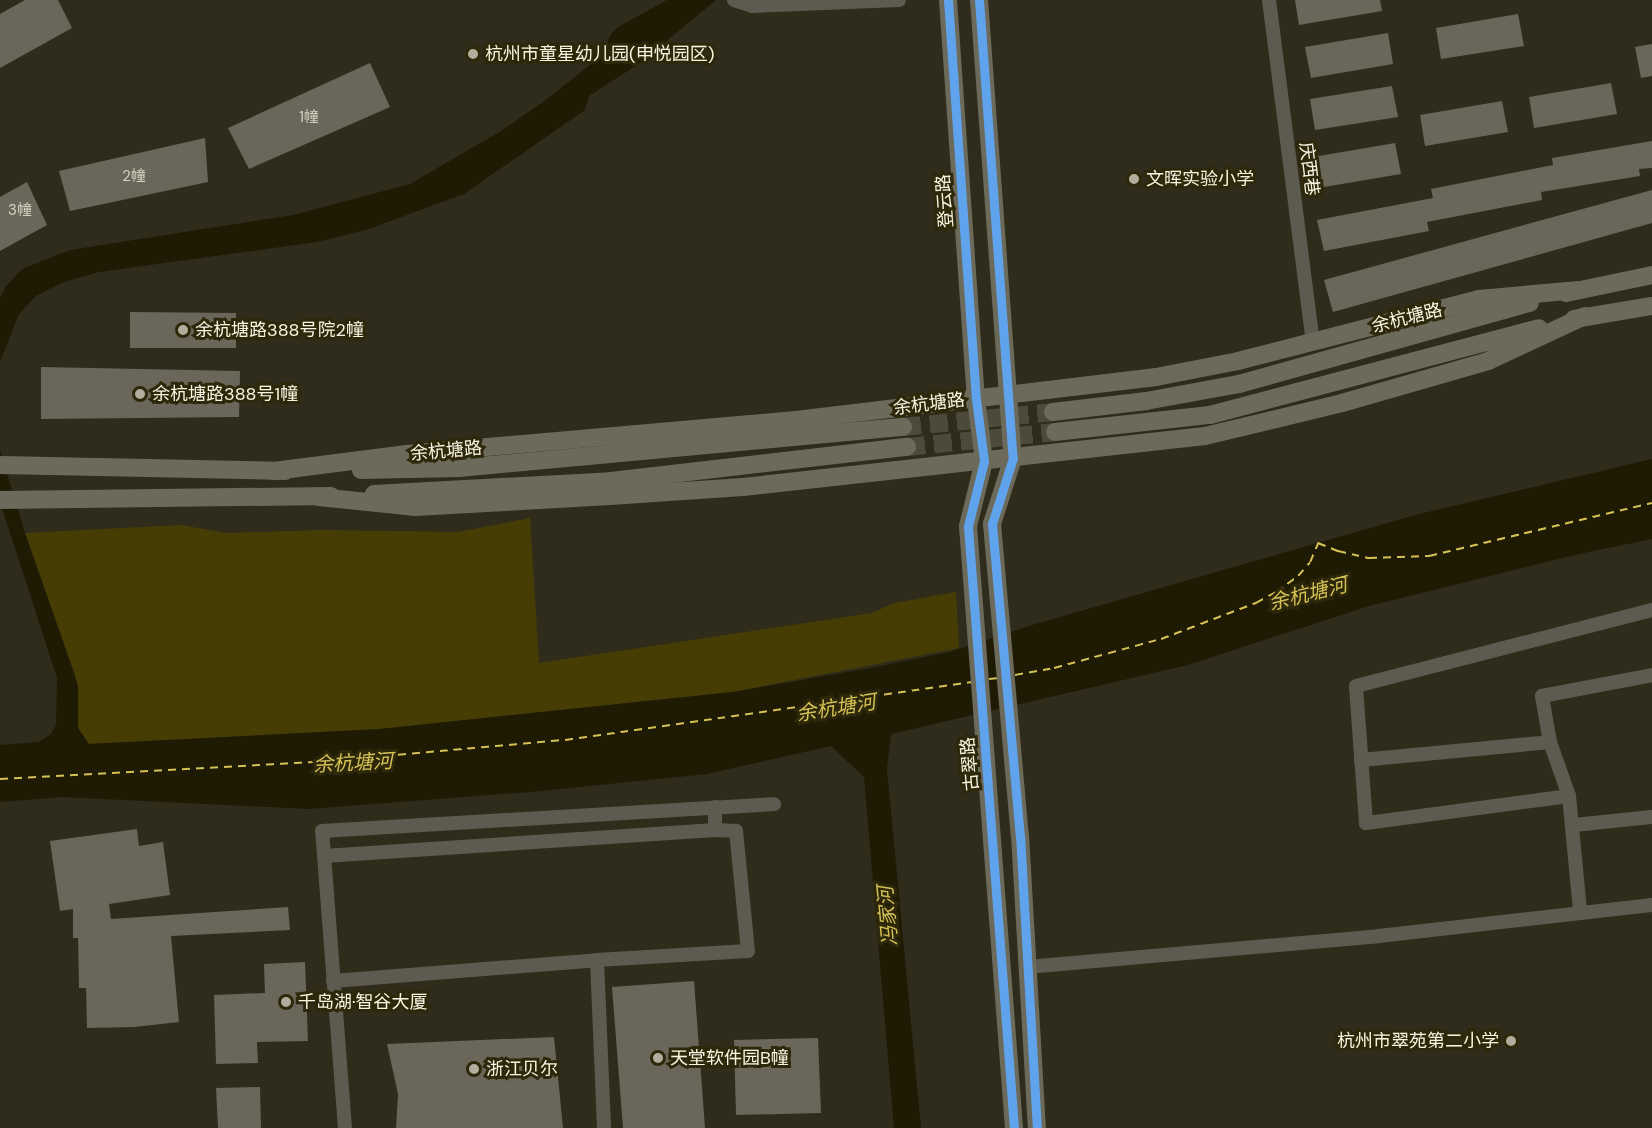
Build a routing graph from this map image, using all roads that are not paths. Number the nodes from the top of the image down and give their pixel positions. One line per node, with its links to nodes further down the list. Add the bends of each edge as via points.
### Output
1 (734, 0): 2 (street, via 752,6)
2 (899, 0)
3 (948, 0): 12 (main road, 登云路)
4 (979, 0): 11 (main road)
5 (1269, 0): 10 (street, 庆西巷)
6 (1652, 275): 7 (main road, 余杭塘路)
7 (1577, 290): 10 (main road, 余杭塘路, via 1479,299); 13 (main road, 余杭塘路, via 1239,384)
8 (1652, 306): 9 (main road, 余杭塘路)
9 (1585, 316): 15 (main road, 余杭塘路, via 1210,415); 17 (main road, 余杭塘路, via 1488,361 1342,403 1205,436)
10 (1313, 342): 11 (main road, 余杭塘路, via 1156,377)
11 (1008, 395): 12 (main road, 余杭塘路); 17 (main road)
12 (976, 399): 18 (main road, 古翠路); 20 (main road, 余杭塘路, via 796,420 407,454)
13 (1053, 412)
14 (903, 426): 20 (main road, 余杭塘路, via 459,468)
15 (1055, 432)
16 (907, 447): 21 (main road, 余杭塘路, via 611,481)
17 (1013, 458): 18 (main road, 余杭塘路); 37 (main road, via 992,525 1020,835)
18 (984, 461): 21 (main road, 余杭塘路, via 743,487 427,506); 41 (main road, 古翠路, via 968,526)
19 (4, 465): 20 (main road, 余杭塘路)
20 (274, 471)
21 (319, 497): 22 (main road, 余杭塘路)
22 (0, 500)
23 (1652, 610): 26 (street, via 1356,686)
24 (1652, 675): 25 (street, via 1542,696)
25 (1550, 742): 26 (street); 27 (street)
26 (1361, 760): 27 (street, via 1366,823)
27 (1569, 796): 31 (street)
28 (774, 804): 29 (street)
29 (715, 807): 32 (street); 33 (street, via 322,831)
30 (1652, 816): 31 (street)
31 (1574, 825): 35 (street)
32 (715, 830): 33 (street); 36 (street, via 736,831 748,951)
33 (324, 856): 38 (street)
34 (1652, 904): 35 (street)
35 (1580, 911): 37 (street, via 1378,936)
36 (597, 960): 38 (street); 40 (street)
37 (1027, 967): 42 (main road)
38 (333, 981): 39 (street)
39 (345, 1128)
40 (604, 1128)
41 (1014, 1128)
42 (1037, 1128)

